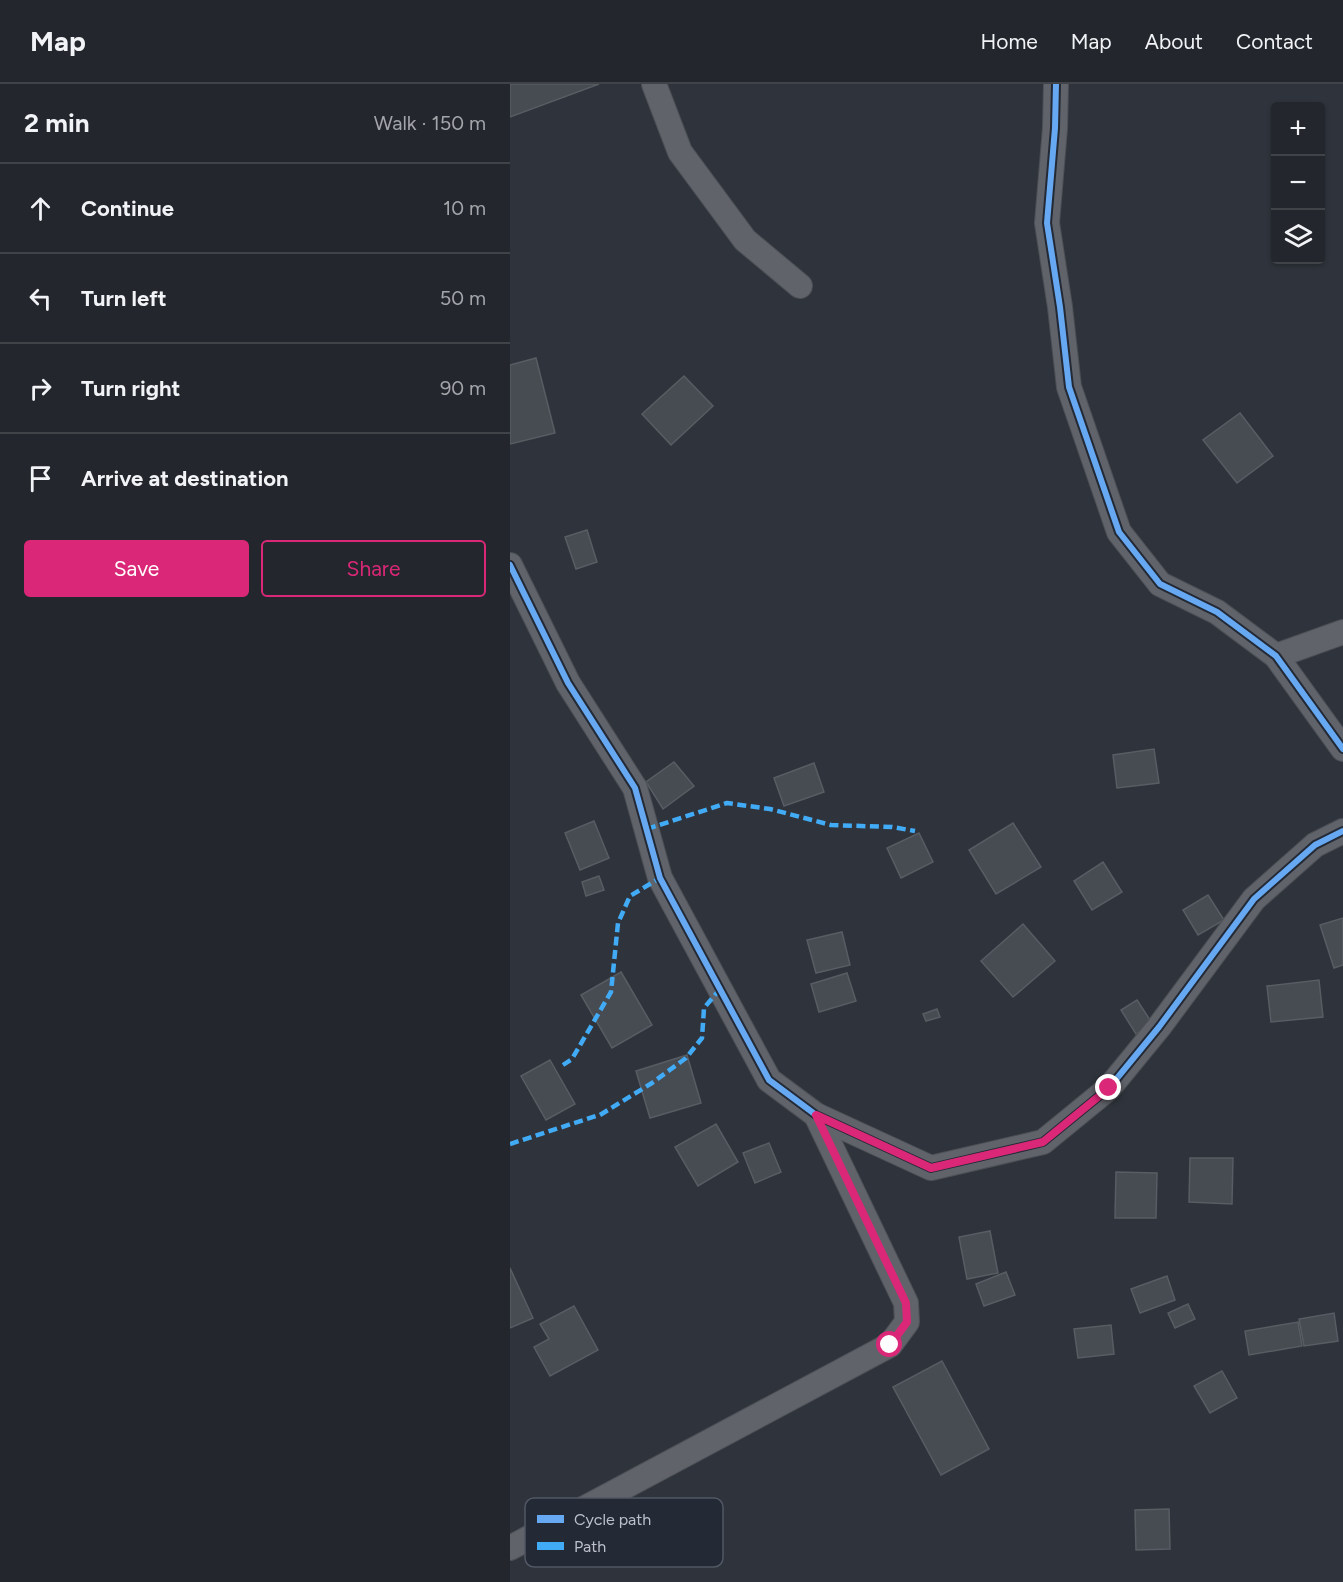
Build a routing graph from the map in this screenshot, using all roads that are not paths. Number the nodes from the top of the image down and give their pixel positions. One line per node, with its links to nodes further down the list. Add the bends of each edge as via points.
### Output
1 (654, 84): 3 (street, via 680,152 745,240)
2 (1056, 84): 6 (street, via 1047,224 1069,387 1119,532 1160,584 1217,612)
3 (800, 286)
4 (510, 565): 9 (street, via 568,683 635,788 660,878 769,1080)
5 (1343, 632): 6 (street)
6 (1276, 656): 7 (street)
7 (1343, 748)
8 (1343, 831): 9 (street, via 1315,845 1254,900 1109,1088 1043,1142 931,1168)
9 (816, 1115): 10 (street, via 906,1303 907,1322 890,1345)
10 (604, 1498)
11 (525, 1540): 12 (street)
12 (510, 1548)

